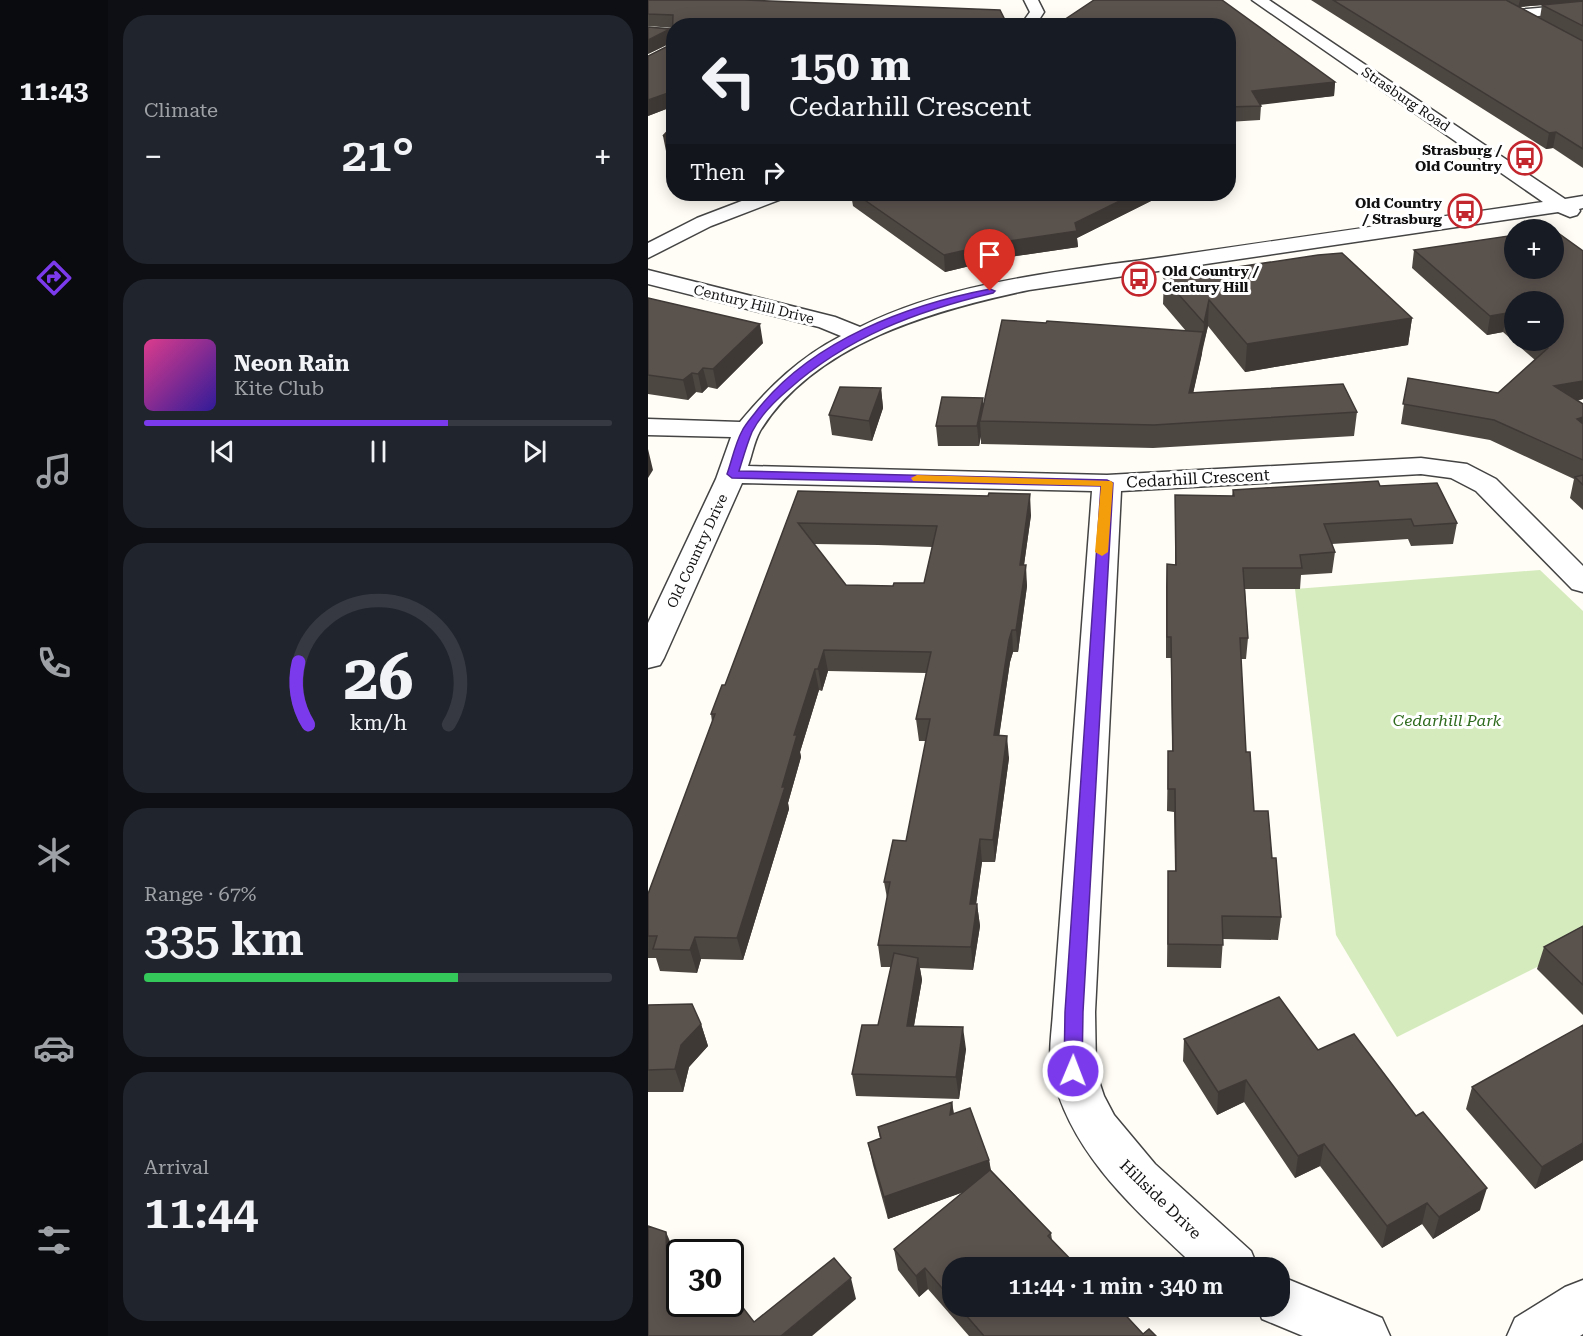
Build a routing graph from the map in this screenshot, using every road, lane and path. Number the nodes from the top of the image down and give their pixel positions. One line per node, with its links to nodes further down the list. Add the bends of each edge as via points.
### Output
1 (1030, 0): 4 (street, via 1037,12)
2 (1259, 0): 9 (street, Strasburg Road)
3 (1583, 8): 5 (street, via 1512,12)
4 (1033, 18)
5 (1545, 30)
6 (648, 33): 7 (street)
7 (666, 34)
8 (759, 201): 11 (street, via 704,222)
9 (1572, 203): 10 (street, Strasburg Road); 13 (street, Old Country Drive, via 1029,283 970,295)
10 (1583, 219)
11 (648, 252)
12 (648, 277): 13 (street, Century Hill Drive, via 827,322)
13 (859, 335): 15 (street, Old Country Drive, via 804,370 772,399)
14 (648, 427): 15 (street)
15 (747, 430): 16 (street, Old Country Drive)
16 (732, 474): 17 (street, Cedarhill Crescent); 19 (street, Old Country Drive)
17 (1107, 483): 18 (street, Cedarhill Crescent, via 1421,466 1457,470 1486,484); 20 (street, Hillside Drive, via 1073,1071 1090,1116 1119,1161)
18 (1583, 583)
19 (648, 658)
20 (1221, 1257)
21 (1290, 1305): 23 (street)
22 (1583, 1305): 24 (street)
23 (1364, 1336)
24 (1533, 1336)

